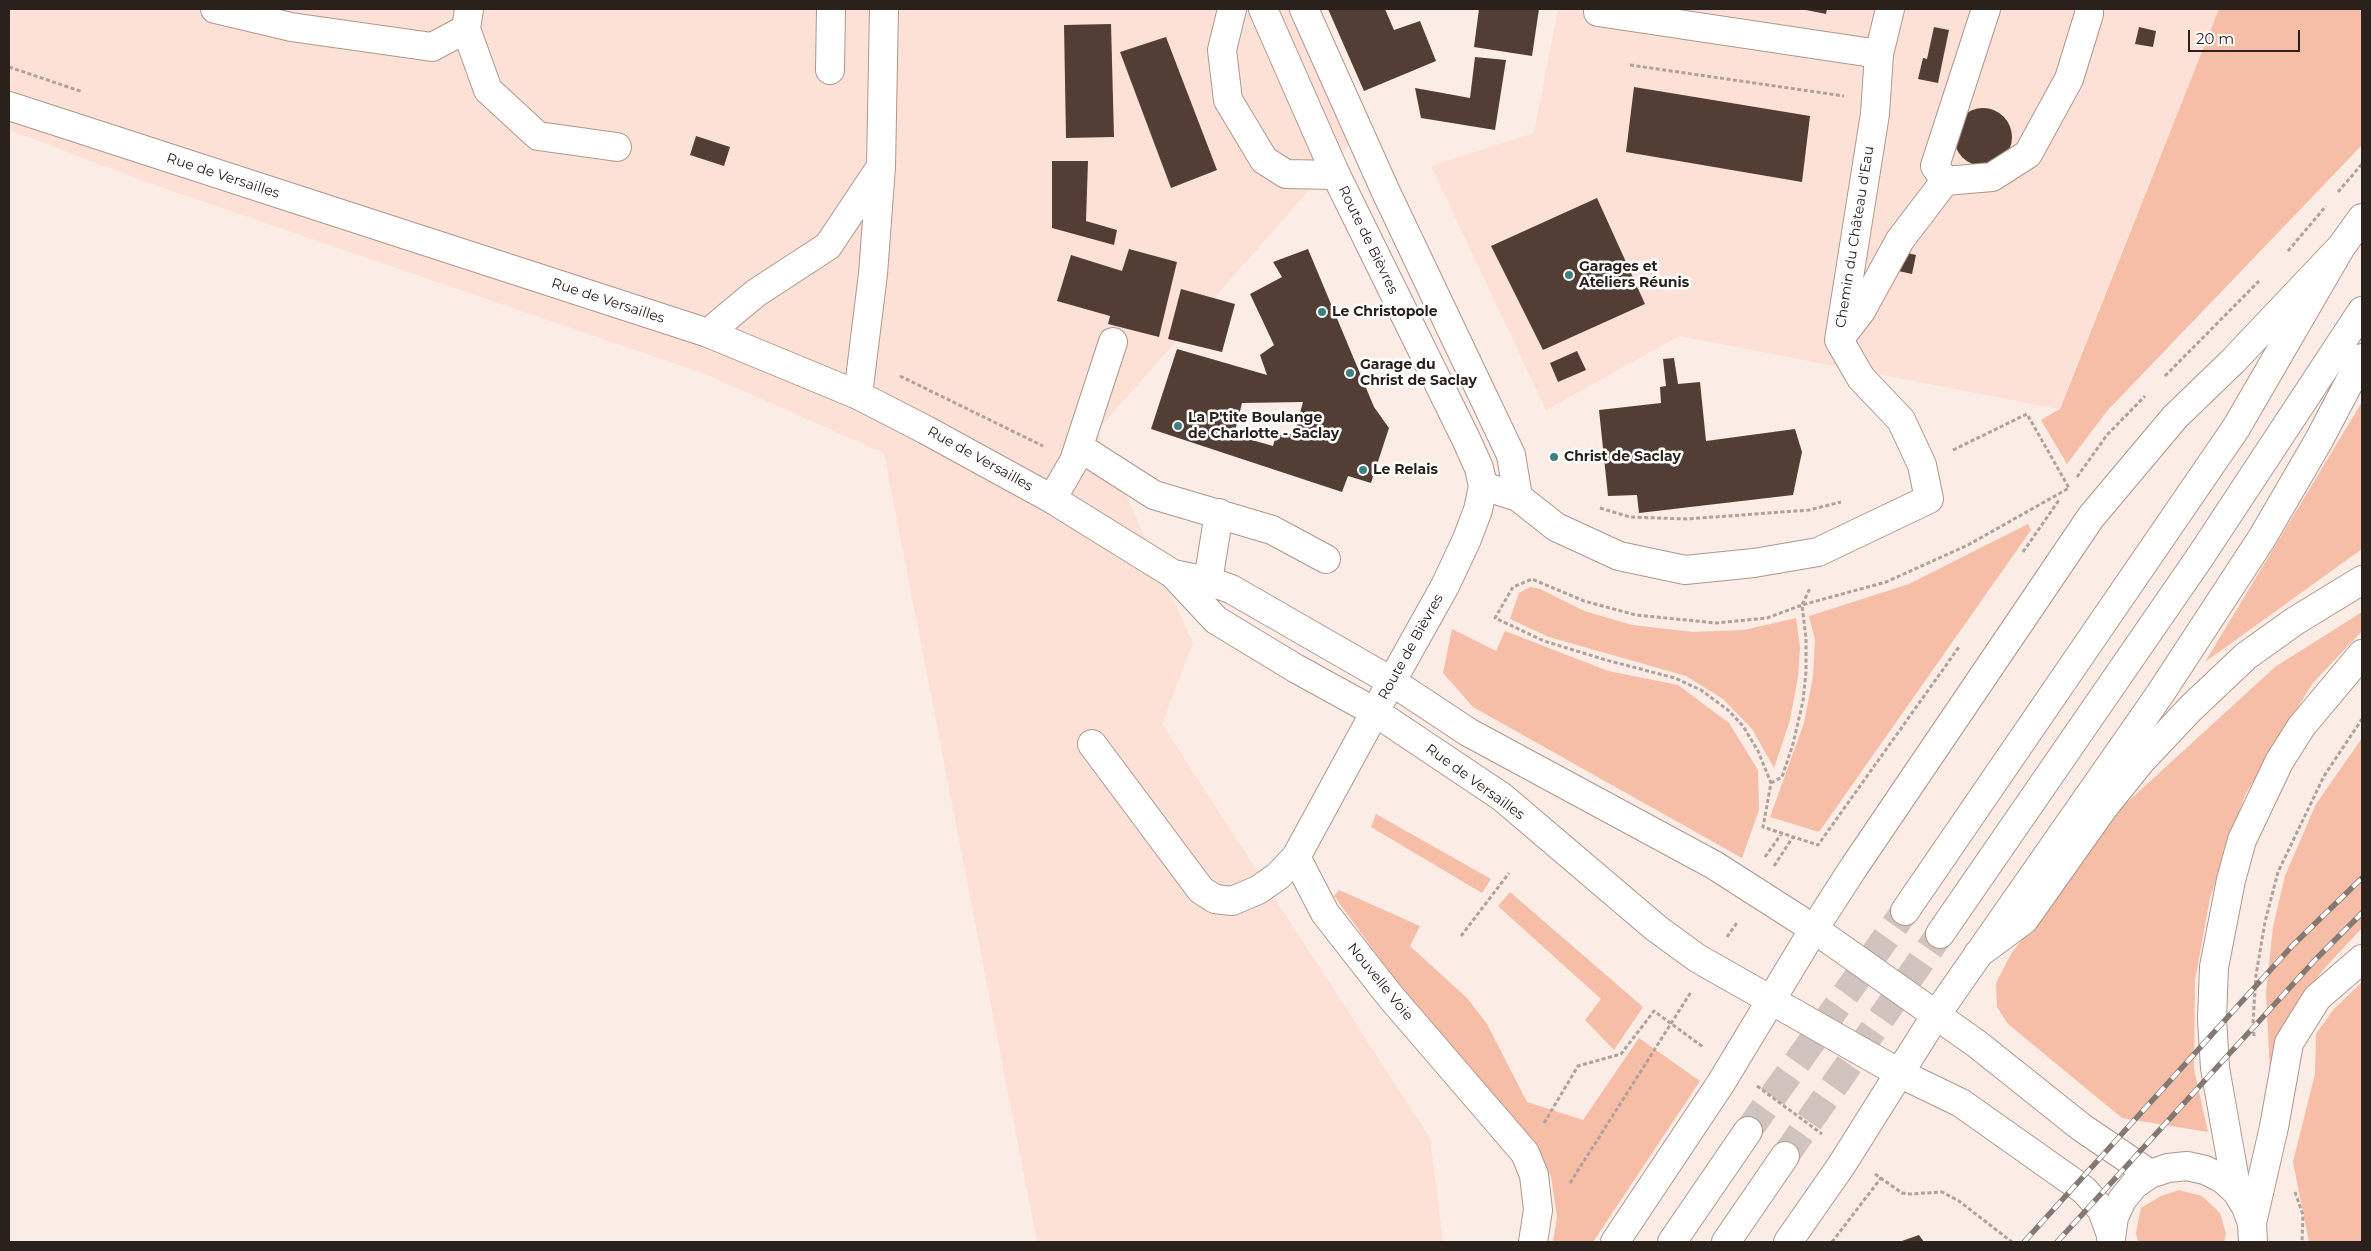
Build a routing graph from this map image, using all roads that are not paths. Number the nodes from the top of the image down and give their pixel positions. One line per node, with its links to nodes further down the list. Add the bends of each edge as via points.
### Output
1 (215, 9): 11 (main road, via 291,27 432,47)
2 (831, 9): 13 (main road)
3 (884, 9): 16 (main road)
4 (1232, 9): 17 (main road, via 1222,50 1228,100 1264,160 1286,174)
5 (1262, 9): 17 (main road, Route de Bièvres)
6 (1304, 9): 29 (main road, via 1385,190 1511,455)
7 (1890, 9): 12 (main road, Chemin du Château d'Eau)
8 (1986, 9): 18 (main road, via 1935,166)
9 (2089, 9): 18 (main road, via 2070,79 2028,154 1992,176)
10 (1598, 12): 12 (main road)
11 (467, 19): 15 (main road, via 488,90 538,136)
12 (1879, 54): 23 (main road, Chemin du Château d'Eau, via 1876,100)
13 (830, 70)
14 (9, 106): 22 (main road, Rue de Versailles)
15 (618, 147)
16 (881, 167): 22 (main road, via 828,246 756,293); 26 (main road)
17 (1336, 175): 28 (main road, Route de Bièvres, via 1466,439)
18 (1945, 181): 23 (main road, via 1900,240 1860,311)
19 (2362, 218): 20 (main road)
20 (2341, 247): 41 (main road, via 2236,428); 42 (main road, via 2175,417 2091,517)
21 (2362, 311): 43 (main road, via 2200,557)
22 (708, 334): 26 (main road, Rue de Versailles)
23 (1839, 340): 29 (main road, Chemin du Château d'Eau, via 1861,378 1901,420 1922,465 1929,499 1818,552 1685,570 1619,556 1556,527)
24 (1113, 342): 27 (main road)
25 (2362, 358): 44 (main road, via 2262,538 2160,694)
26 (858, 395): 30 (main road, Rue de Versailles)
27 (1079, 447): 30 (main road); 31 (main road, via 1154,495)
28 (1483, 486): 29 (main road); 37 (main road, Route de Bièvres, via 1467,539 1445,586)
29 (1518, 497)
30 (1052, 499): 33 (main road, Rue de Versailles)
31 (1219, 513): 32 (main road, via 1272,530); 35 (main road)
32 (1326, 559)
33 (1173, 574): 35 (main road, Rue de Versailles); 38 (main road, Rue de Versailles, via 1216,620)
34 (2362, 580): 44 (main road, via 2294,621 2246,656 2191,708 2141,761 2104,807 2024,920)
35 (1208, 581): 37 (main road, Rue de Versailles, via 1231,589)
36 (2362, 654): 52 (main road, via 2301,727 2279,762 2242,840 2231,880 2214,967 2212,1019 2215,1068)
37 (1391, 681): 38 (main road, Route de Bièvres); 42 (main road, Rue de Versailles, via 1468,732 1714,865 1758,879)
38 (1375, 712): 40 (main road); 46 (main road, Rue de Versailles, via 1502,798 1656,928 1708,965)
39 (1092, 744): 40 (main road, via 1200,890 1215,898 1232,901 1258,890 1278,876)
40 (1296, 857): 55 (main road, Nouvelle Voie, via 1325,913 1390,996 1525,1154 1534,1174 1538,1210)
41 (1905, 911)
42 (1814, 929): 46 (main road); 47 (main road, Rue de Versailles)
43 (1940, 934)
44 (1978, 954): 47 (main road)
45 (2362, 959): 53 (main road, via 2317,998 2289,1043)
46 (1770, 1000): 48 (main road, Rue de Versailles); 56 (main road, via 1721,1083)
47 (1936, 1016): 48 (main road); 51 (main road, Rue de Versailles, via 1977,1044 2081,1127)
48 (1901, 1074): 54 (main road, Rue de Versailles, via 1961,1103 2084,1190 2102,1210); 59 (main road)
49 (1748, 1131): 57 (main road)
50 (1786, 1156): 58 (main road)
51 (2150, 1174): 52 (main road, via 2187,1166 2205,1170); 54 (main road, via 2134,1185 2122,1200 2114,1216)
52 (2237, 1192): 53 (main road, via 2246,1207)
53 (2252, 1233)
54 (2111, 1239)
55 (1533, 1242)
56 (1615, 1242)
57 (1672, 1242)
58 (1726, 1242)
59 (1788, 1242)

